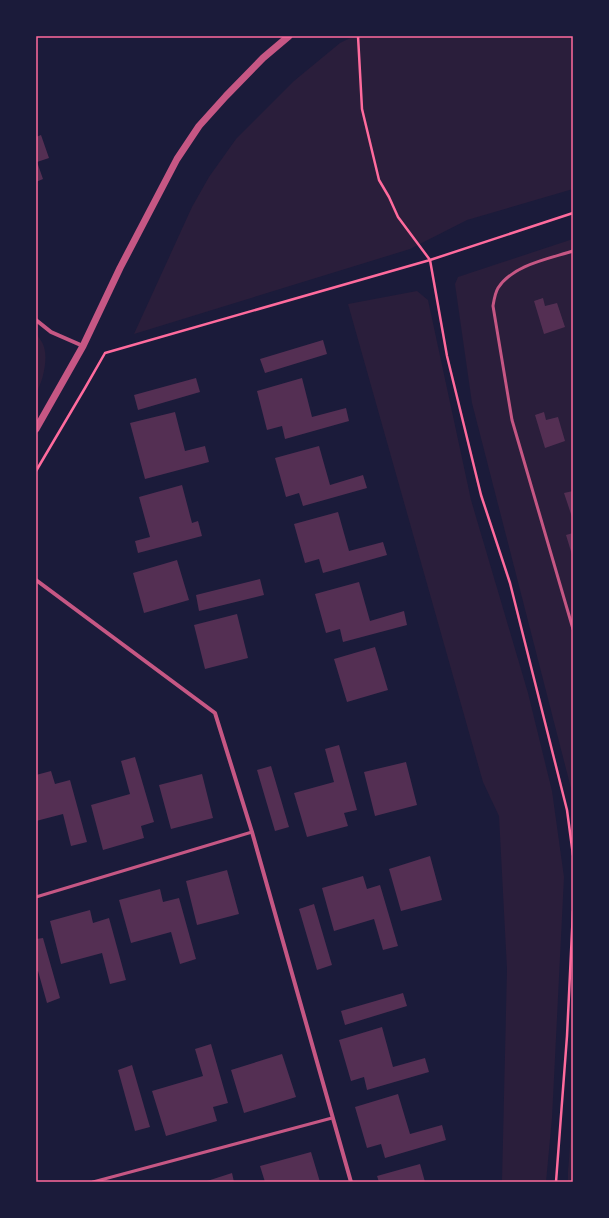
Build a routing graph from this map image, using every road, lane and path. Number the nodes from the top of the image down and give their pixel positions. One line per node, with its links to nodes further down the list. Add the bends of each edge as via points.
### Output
1 (289, 36): 7 (street, via 263,58 199,126 174,166 120,268)
2 (358, 36): 5 (path, via 362,109 379,180 398,217)
3 (573, 213): 5 (path)
4 (573, 251): 11 (lane, via 520,268 506,278 497,289 493,306 512,420)
5 (430, 260): 9 (path, via 104,354); 13 (path, via 447,356 481,495 510,583 567,810)
6 (36, 320): 7 (street, via 51,332)
7 (83, 346): 8 (street)
8 (36, 429)
9 (36, 471)
10 (36, 580): 12 (street, via 215,712)
11 (573, 629)
12 (252, 832): 14 (lane); 16 (street)
13 (573, 855)
14 (36, 897)
15 (573, 911): 19 (path)
16 (332, 1118): 17 (lane); 18 (street)
17 (93, 1182)
18 (351, 1182)
19 (556, 1182)

